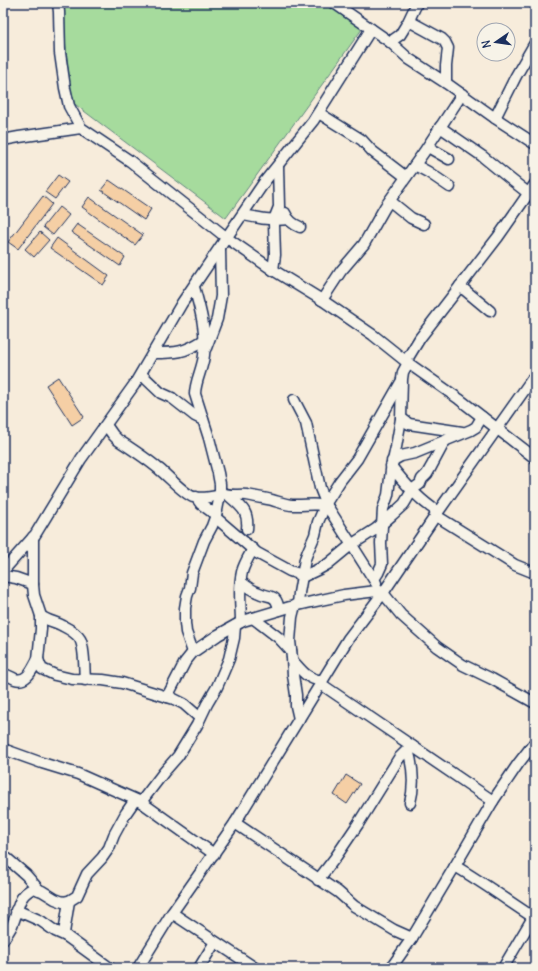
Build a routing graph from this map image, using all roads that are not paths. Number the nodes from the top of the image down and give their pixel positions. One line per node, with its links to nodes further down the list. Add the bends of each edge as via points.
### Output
1 (58, 3): 12 (street, via 60,54 65,88 69,106)
2 (334, 3): 5 (street)
3 (417, 3): 4 (street)
4 (409, 21): 6 (street, via 400,35); 8 (street, via 442,39 447,46)
5 (371, 29): 6 (street); 10 (street)
6 (390, 42): 8 (street)
7 (535, 43): 11 (street)
8 (446, 83): 9 (street)
9 (462, 94): 11 (street); 13 (street)
10 (319, 112): 19 (street); 20 (street, via 362,140)
11 (495, 118): 15 (street)
12 (81, 128): 14 (street); 31 (street, via 130,162)
13 (440, 128): 16 (street); 23 (street, via 482,156)
14 (3, 140)
15 (535, 144)
16 (428, 147): 17 (street); 18 (street)
17 (449, 159)
18 (415, 165): 20 (street); 22 (street)
19 (278, 166): 25 (street); 26 (street)
20 (406, 177): 24 (street)
21 (535, 184): 23 (street)
22 (450, 187)
23 (528, 193): 34 (street)
24 (390, 201): 29 (street, via 411,218); 36 (street, via 364,244 341,271)
25 (279, 205): 27 (street); 28 (street)
26 (243, 215): 28 (street); 31 (street)
27 (288, 219): 28 (street); 30 (street)
28 (275, 220): 33 (street)
29 (424, 224)
30 (300, 227)
31 (227, 238): 32 (street); 33 (street)
32 (220, 249): 35 (street); 39 (street, via 221,296 217,319)
33 (273, 270): 36 (street)
34 (460, 286): 37 (street); 41 (street, via 420,338)
35 (194, 287): 38 (street); 40 (street)
36 (322, 300): 41 (street)
37 (490, 311)
38 (204, 340): 39 (street); 40 (street, via 183,351)
39 (204, 352): 48 (street, via 195,388)
40 (153, 353): 42 (street)
41 (407, 362): 44 (street); 46 (street)
42 (141, 374): 48 (street, via 161,393); 49 (street)
43 (535, 375): 50 (street)
44 (402, 381): 47 (street); 58 (street, via 357,459 340,481)
45 (294, 400): 58 (street, via 306,423)
46 (482, 417): 50 (street); 51 (street, via 476,427)
47 (401, 418): 51 (street, via 409,424); 54 (street)
48 (203, 420): 56 (street)
49 (106, 425): 57 (street, via 118,440 157,467 184,491); 63 (street, via 81,459)
50 (496, 428): 53 (street); 59 (street)
51 (464, 433): 52 (street)
52 (445, 440): 54 (street, via 401,456); 55 (street, via 427,474)
53 (535, 458)
54 (392, 463): 55 (street, via 399,476); 61 (street, via 388,495 383,509)
55 (413, 491): 59 (street); 61 (street, via 404,504)
56 (223, 494): 57 (street, via 207,498); 58 (street, via 246,495 291,505); 60 (street); 62 (street, via 245,511)
57 (196, 497): 60 (street)
58 (326, 506): 64 (street); 70 (street, via 308,551)
59 (437, 513): 68 (street, via 515,565); 74 (street)
60 (216, 516): 65 (street); 80 (street, via 192,573 185,608 186,632)
61 (383, 524): 64 (street); 71 (street, via 382,564)
62 (247, 529)
63 (33, 537): 66 (street); 73 (street)
64 (352, 545): 70 (street, via 328,564); 71 (street)
65 (253, 549): 70 (street); 72 (street, via 242,571)
66 (7, 563): 67 (street)
67 (3, 571)
68 (535, 573)
69 (3, 576): 73 (street)
70 (302, 576): 75 (street)
71 (374, 579): 74 (street)
72 (241, 582): 76 (street, via 258,593 274,597); 79 (street)
73 (33, 584): 77 (street)
74 (383, 591): 75 (street, via 344,595); 85 (street, via 348,639); 87 (street, via 401,615 436,647)
75 (296, 605): 76 (street); 81 (street, via 290,629)
76 (279, 610): 78 (street)
77 (40, 616): 82 (street); 84 (street, via 63,626 80,640 83,646)
78 (253, 618): 79 (street); 81 (street, via 279,638)
79 (238, 624): 80 (street); 88 (street, via 229,658)
80 (193, 652): 86 (street)
81 (292, 656): 85 (street, via 306,676); 89 (street)
82 (38, 659): 83 (street, via 28,677 24,679 15,679); 84 (street, via 42,669 48,672)
83 (3, 674)
84 (86, 680): 86 (street, via 122,683)
85 (322, 682): 89 (street); 91 (street)
86 (167, 697): 88 (street, via 184,704)
87 (535, 703)
88 (200, 718): 93 (street, via 178,756)
89 (299, 719): 96 (street)
90 (535, 742): 94 (street)
91 (410, 747): 94 (street); 95 (street, via 413,792); 100 (street, via 399,758 358,824)
92 (3, 749): 93 (street, via 78,774)
93 (138, 801): 97 (street); 102 (street, via 126,814 109,848 87,874 77,896)
94 (492, 801): 99 (street)
95 (410, 803)
96 (235, 823): 97 (street); 100 (street)
97 (214, 854): 104 (street)
98 (3, 855): 101 (street)
99 (455, 866): 105 (street); 107 (street)
100 (318, 880): 107 (street, via 354,906)
101 (39, 890): 102 (street, via 63,902); 103 (street, via 34,888 25,894)
102 (69, 901): 106 (street, via 64,933)
103 (16, 910): 106 (street); 108 (street, via 13,923)
104 (172, 914): 109 (street); 112 (street)
105 (534, 915): 117 (street)
106 (66, 936): 111 (street)
107 (412, 938): 116 (street)
108 (3, 940)
109 (215, 942): 110 (street); 113 (street)
110 (241, 959): 114 (street); 115 (street)
111 (110, 968)
112 (138, 968)
113 (199, 968)
114 (235, 968)
115 (255, 968)
116 (391, 968)
117 (503, 968)

